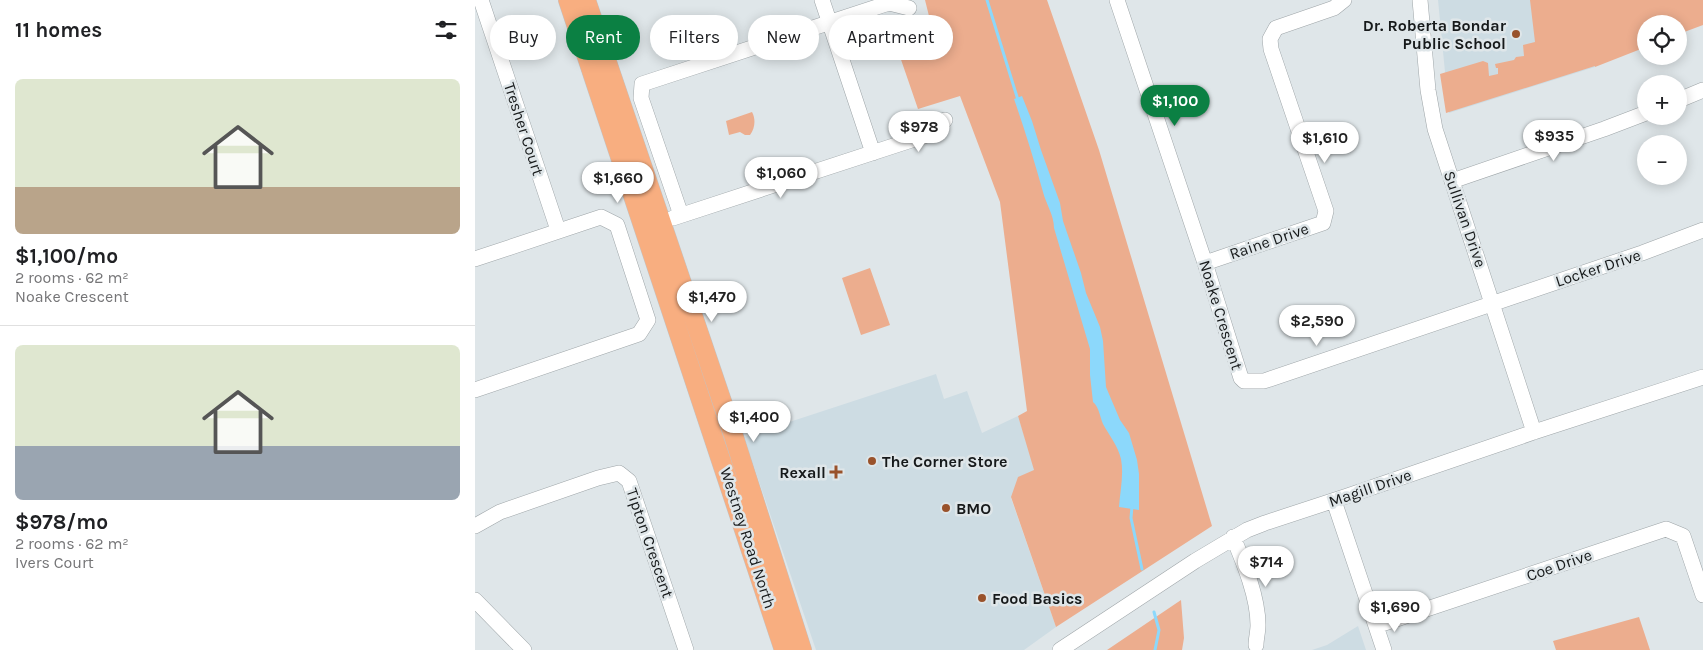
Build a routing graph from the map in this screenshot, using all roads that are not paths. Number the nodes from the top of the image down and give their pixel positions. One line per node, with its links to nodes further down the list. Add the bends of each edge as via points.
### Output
1 (481, 0): 18 (street, Tresher Court)
2 (568, 0): 17 (main road, Westney Road North)
3 (587, 0): 17 (main road, Westney Road North)
4 (821, 0): 9 (street)
5 (1117, 0): 21 (street, Noake Crescent)
6 (1344, 0): 21 (street, Raine Drive, via 1334,8 1276,28 1270,39 1325,211 1323,223)
7 (1420, 0): 15 (street, Sullivan Drive, via 1427,90 1435,129)
8 (909, 8): 9 (street, via 889,2)
9 (828, 22): 14 (street); 16 (street, via 642,84 641,98)
10 (1703, 90): 11 (street)
11 (1687, 97)
12 (1637, 117): 15 (street)
13 (945, 120): 14 (street, via 930,134)
14 (873, 153): 16 (street)
15 (1452, 181): 22 (street, Sullivan Drive)
16 (681, 215): 17 (street)
17 (652, 225): 35 (main road, Westney Road North); 36 (main road, Westney Road North, via 733,434)
18 (558, 230): 20 (street); 24 (street, via 601,217 617,225 649,320 639,334)
19 (1703, 230): 22 (street, Locker Drive, via 1642,254)
20 (475, 259)
21 (1205, 263): 22 (street, Noake Crescent, via 1244,381 1264,381)
22 (1493, 303): 25 (street, Sullivan Drive)
23 (1703, 377): 25 (street, Magill Drive)
24 (475, 390)
25 (1534, 432): 26 (street, Magill Drive)
26 (1334, 500): 28 (street, Magill Drive); 31 (street)
27 (475, 526): 34 (street, Tipton Crescent, via 500,512 619,473 629,481)
28 (1233, 537): 32 (street, via 1256,606); 37 (street, Magill Drive)
29 (1703, 595): 31 (street, Coe Drive, via 1683,536 1666,529)
30 (475, 600): 33 (street)
31 (1376, 626): 38 (street)
32 (1256, 645)
33 (524, 650)
34 (686, 650)
35 (784, 650)
36 (802, 650)
37 (1060, 650)
38 (1384, 650)

